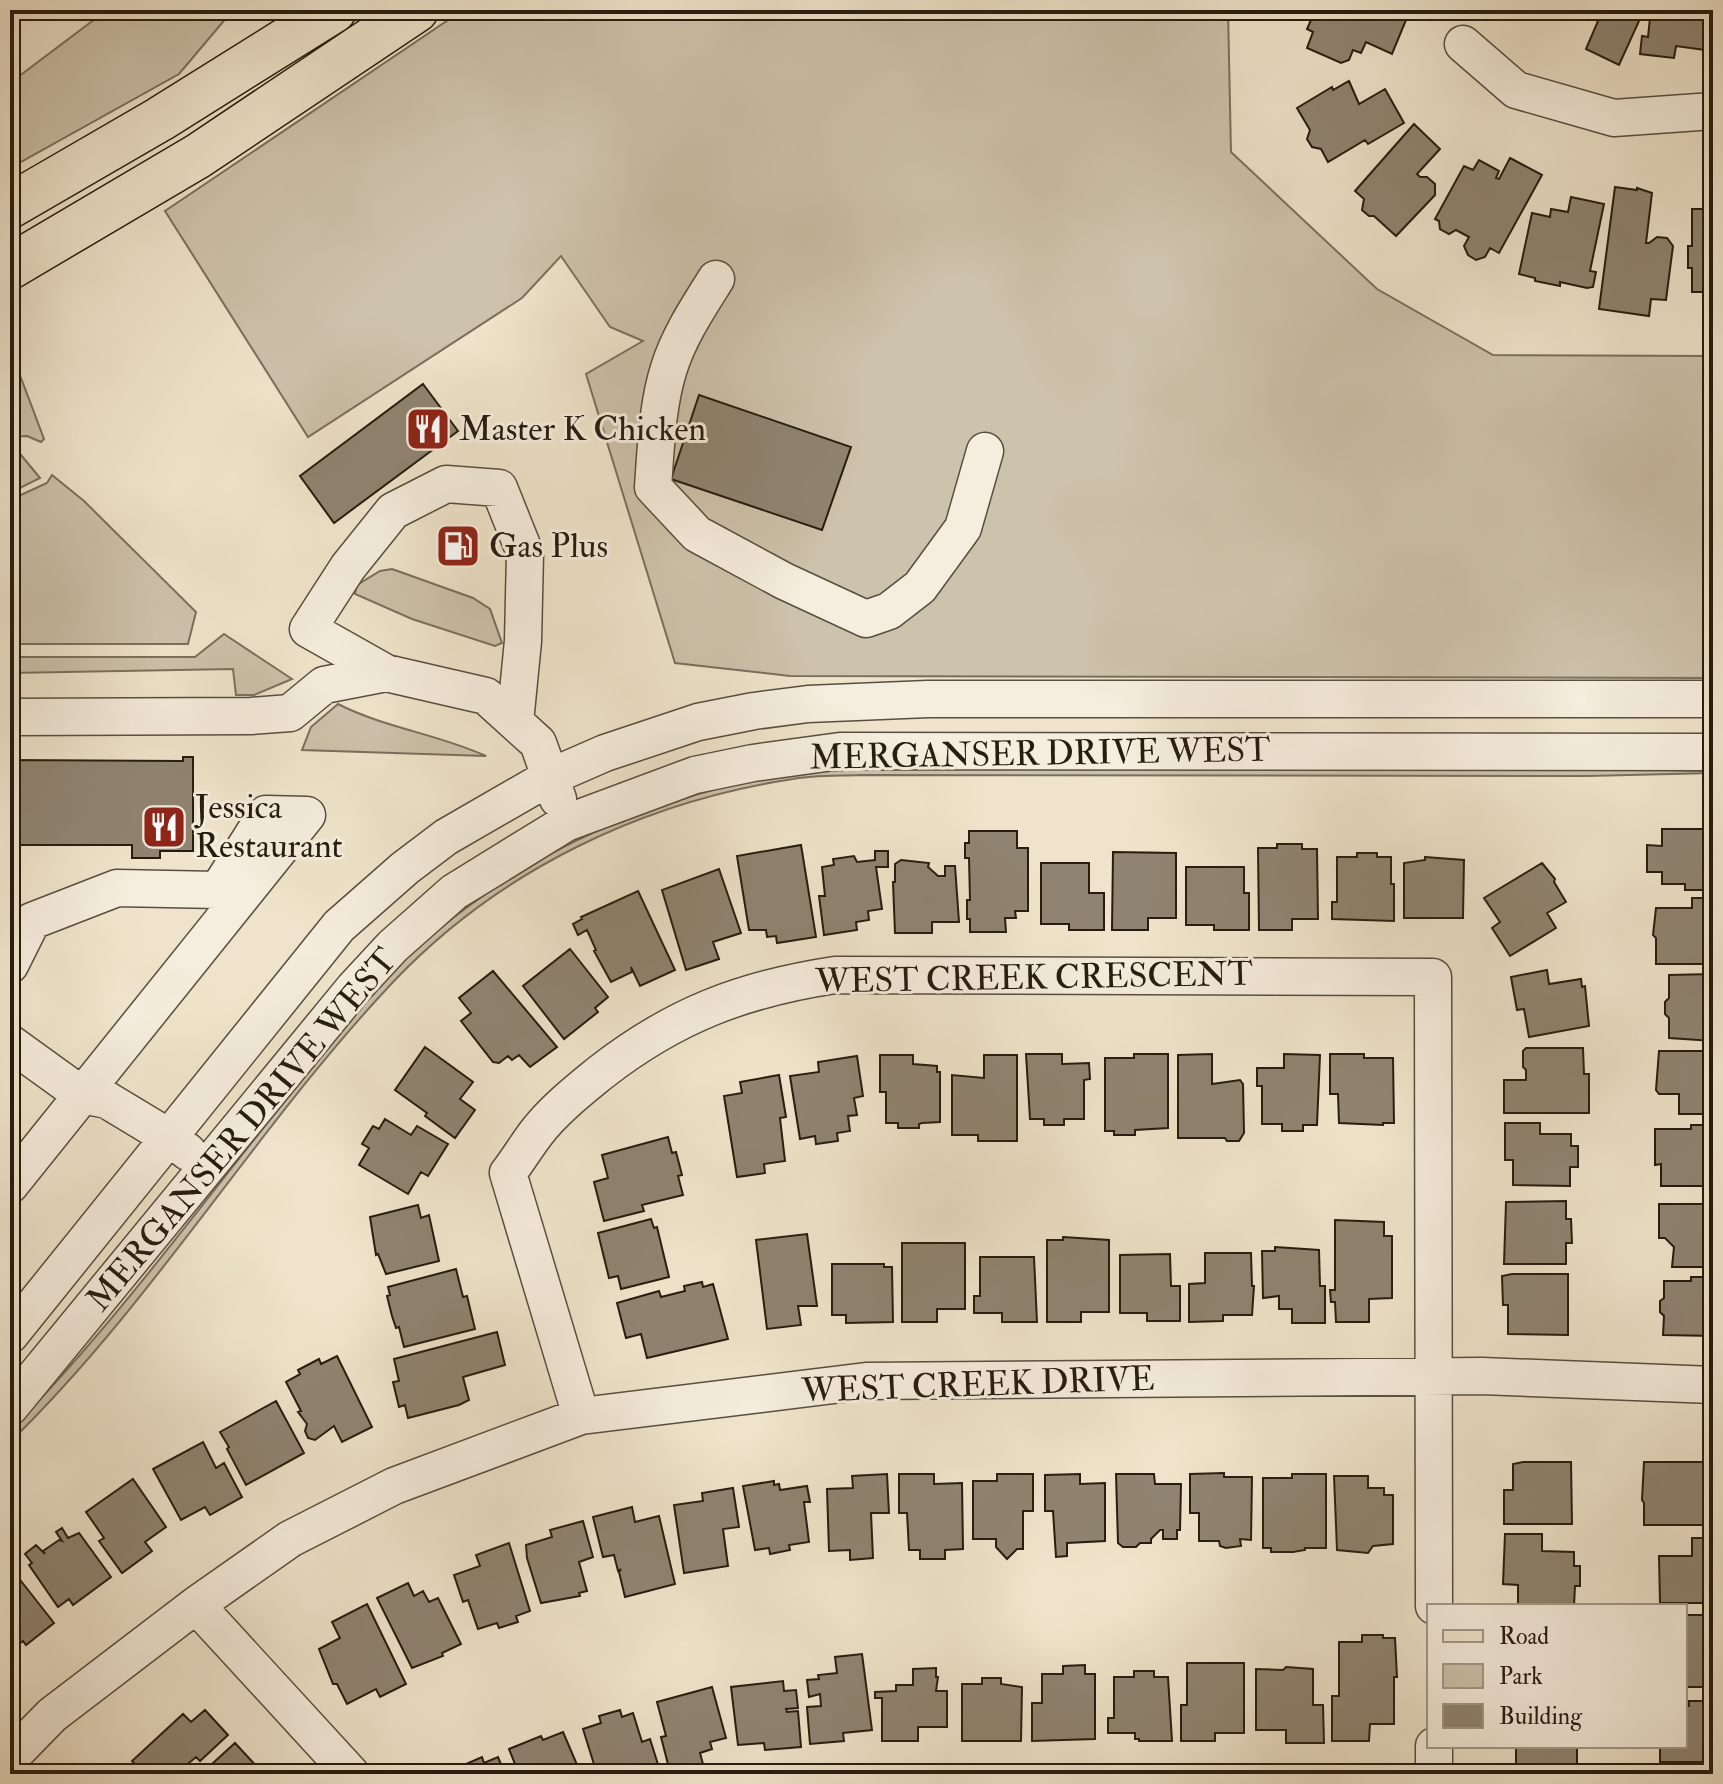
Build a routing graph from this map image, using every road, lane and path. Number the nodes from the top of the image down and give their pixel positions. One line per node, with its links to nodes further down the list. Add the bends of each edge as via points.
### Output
1 (334, 10): 5 (main road)
2 (416, 10): 6 (main road, via 198,156)
3 (1463, 44): 4 (street, via 1516,90 1614,118)
4 (1713, 111)
5 (10, 206)
6 (10, 267)
7 (716, 279): 8 (street, via 669,367 654,472 653,487 697,534 866,619 889,611 920,587 963,528)
8 (985, 451)
9 (386, 673): 11 (street, via 324,685 290,713); 12 (street, via 486,696); 12 (street, via 308,629 393,511 446,484 499,488 525,553)
10 (1713, 699): 14 (street, MERGANSER DRIVE WEST, via 928,699 808,704 698,722)
11 (10, 717)
12 (515, 722): 14 (street, via 538,743)
13 (1713, 752): 15 (street, MERGANSER DRIVE WEST, via 840,751 695,775)
14 (550, 777): 15 (street); 19 (street, MERGANSER DRIVE WEST, via 446,837 339,926)
15 (566, 823): 20 (street, MERGANSER DRIVE WEST, via 454,892 393,946)
16 (10, 965): 18 (street, via 32,921 117,888 218,890 266,814 307,815)
17 (10, 1043): 18 (street)
18 (82, 1095): 19 (street, via 107,1100); 21 (street)
19 (170, 1138): 20 (street); 22 (street, MERGANSER DRIVE WEST)
20 (208, 1168): 25 (street, MERGANSER DRIVE WEST)
21 (10, 1185)
22 (10, 1335)
23 (1435, 1376): 24 (street, WEST CREEK DRIVE); 26 (street, WEST CREEK DRIVE, via 866,1381); 26 (street, WEST CREEK CRESCENT, via 1433,977 835,975 754,990 696,1012 632,1048 538,1130 508,1173); 27 (street)
24 (1713, 1385)
25 (10, 1407)
26 (581, 1416): 28 (street, WEST CREEK DRIVE, via 394,1486 290,1539)
27 (1434, 1604)
28 (196, 1605): 30 (street, WEST CREEK DRIVE, via 52,1715); 31 (street)
29 (1434, 1748): 32 (street)
30 (10, 1758)
31 (351, 1774)
32 (1434, 1774)

